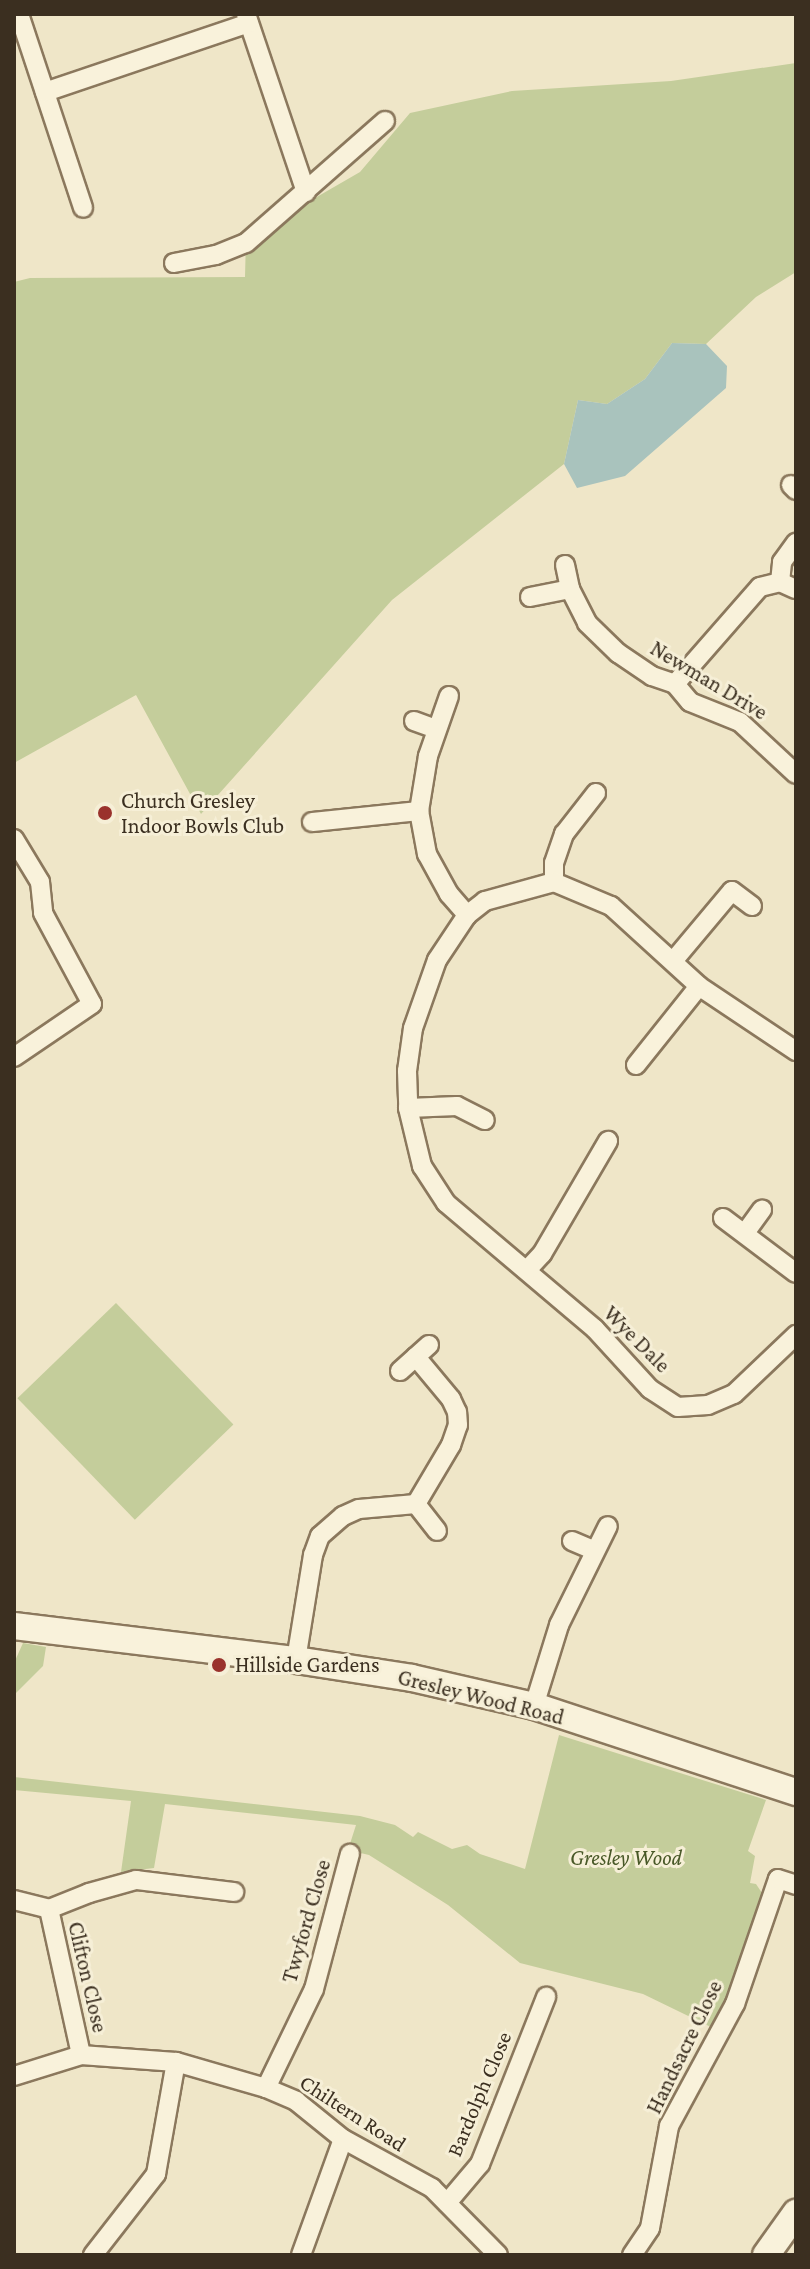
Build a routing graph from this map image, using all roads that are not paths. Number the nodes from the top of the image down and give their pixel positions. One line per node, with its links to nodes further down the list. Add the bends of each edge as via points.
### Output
1 (19, 14): 3 (street)
2 (248, 18): 3 (street); 5 (street)
3 (45, 92): 6 (street)
4 (385, 121): 5 (street)
5 (306, 192): 7 (street, via 246,243)
6 (83, 208)
7 (174, 263)
8 (796, 543): 10 (street, via 782,562)
9 (565, 565): 11 (street, Newman Drive)
10 (788, 586): 13 (street, via 760,587)
11 (570, 589): 12 (street); 13 (street, Newman Drive, via 587,623 618,653)
12 (530, 597)
13 (675, 684): 17 (street, Newman Drive, via 690,702 749,728)
14 (449, 696): 16 (street)
15 (414, 721): 16 (street)
16 (436, 729): 19 (street)
17 (796, 774)
18 (596, 793): 22 (street, via 564,834)
19 (419, 811): 20 (street); 24 (street, via 427,854)
20 (312, 822)
21 (14, 839): 28 (street, via 40,882 43,913 92,1004)
22 (554, 882): 24 (street, via 485,901); 25 (street, via 611,906)
23 (752, 906): 25 (street, via 732,891)
24 (467, 915): 30 (street, Wye Dale, via 437,960 413,1028)
25 (674, 960): 26 (street)
26 (699, 986): 27 (street); 29 (street)
27 (796, 1051)
28 (14, 1057)
29 (636, 1065)
30 (408, 1108): 31 (street, via 457,1106); 36 (street, Wye Dale, via 422,1166 446,1203)
31 (485, 1120)
32 (608, 1141): 36 (street, via 542,1254)
33 (762, 1210): 35 (street)
34 (723, 1218): 35 (street)
35 (745, 1233): 37 (street)
36 (527, 1270): 38 (street, Wye Dale, via 595,1329 650,1389 678,1407 708,1405 734,1394)
37 (796, 1273)
38 (796, 1335)
39 (400, 1371): 40 (street, via 422,1351 451,1399 458,1425)
40 (416, 1504): 42 (street); 46 (street, via 359,1509 320,1536)
41 (608, 1526): 44 (street)
42 (437, 1531)
43 (572, 1541): 44 (street)
44 (593, 1550): 47 (street, via 559,1625)
45 (14, 1626): 46 (street, Gresley Wood Road)
46 (296, 1660): 47 (street, Gresley Wood Road, via 412,1678)
47 (534, 1706): 48 (street, Gresley Wood Road)
48 (796, 1792)
49 (350, 1854): 58 (street, Twyford Close, via 314,1989)
50 (796, 1885): 65 (street, Handsacre Close, via 778,1879 735,2004 669,2126 650,2228)
51 (234, 1892): 53 (street, Clifton Close, via 136,1880)
52 (14, 1900): 53 (street, Clifton Close)
53 (49, 1909): 55 (street, Clifton Close)
54 (546, 1997): 60 (street, Bardolph Close, via 480,2164)
55 (81, 2055): 56 (street, Chiltern Road); 57 (street, Chiltern Road)
56 (176, 2062): 58 (street, Chiltern Road); 63 (street, via 156,2174)
57 (14, 2076)
58 (266, 2088): 59 (street, Chiltern Road, via 296,2101)
59 (343, 2139): 60 (street, Chiltern Road, via 432,2188); 64 (street)
60 (447, 2203): 62 (street, Chiltern Road)
61 (796, 2213): 66 (street)
62 (496, 2254)
63 (93, 2255)
64 (301, 2255)
65 (632, 2255)
66 (766, 2255)

